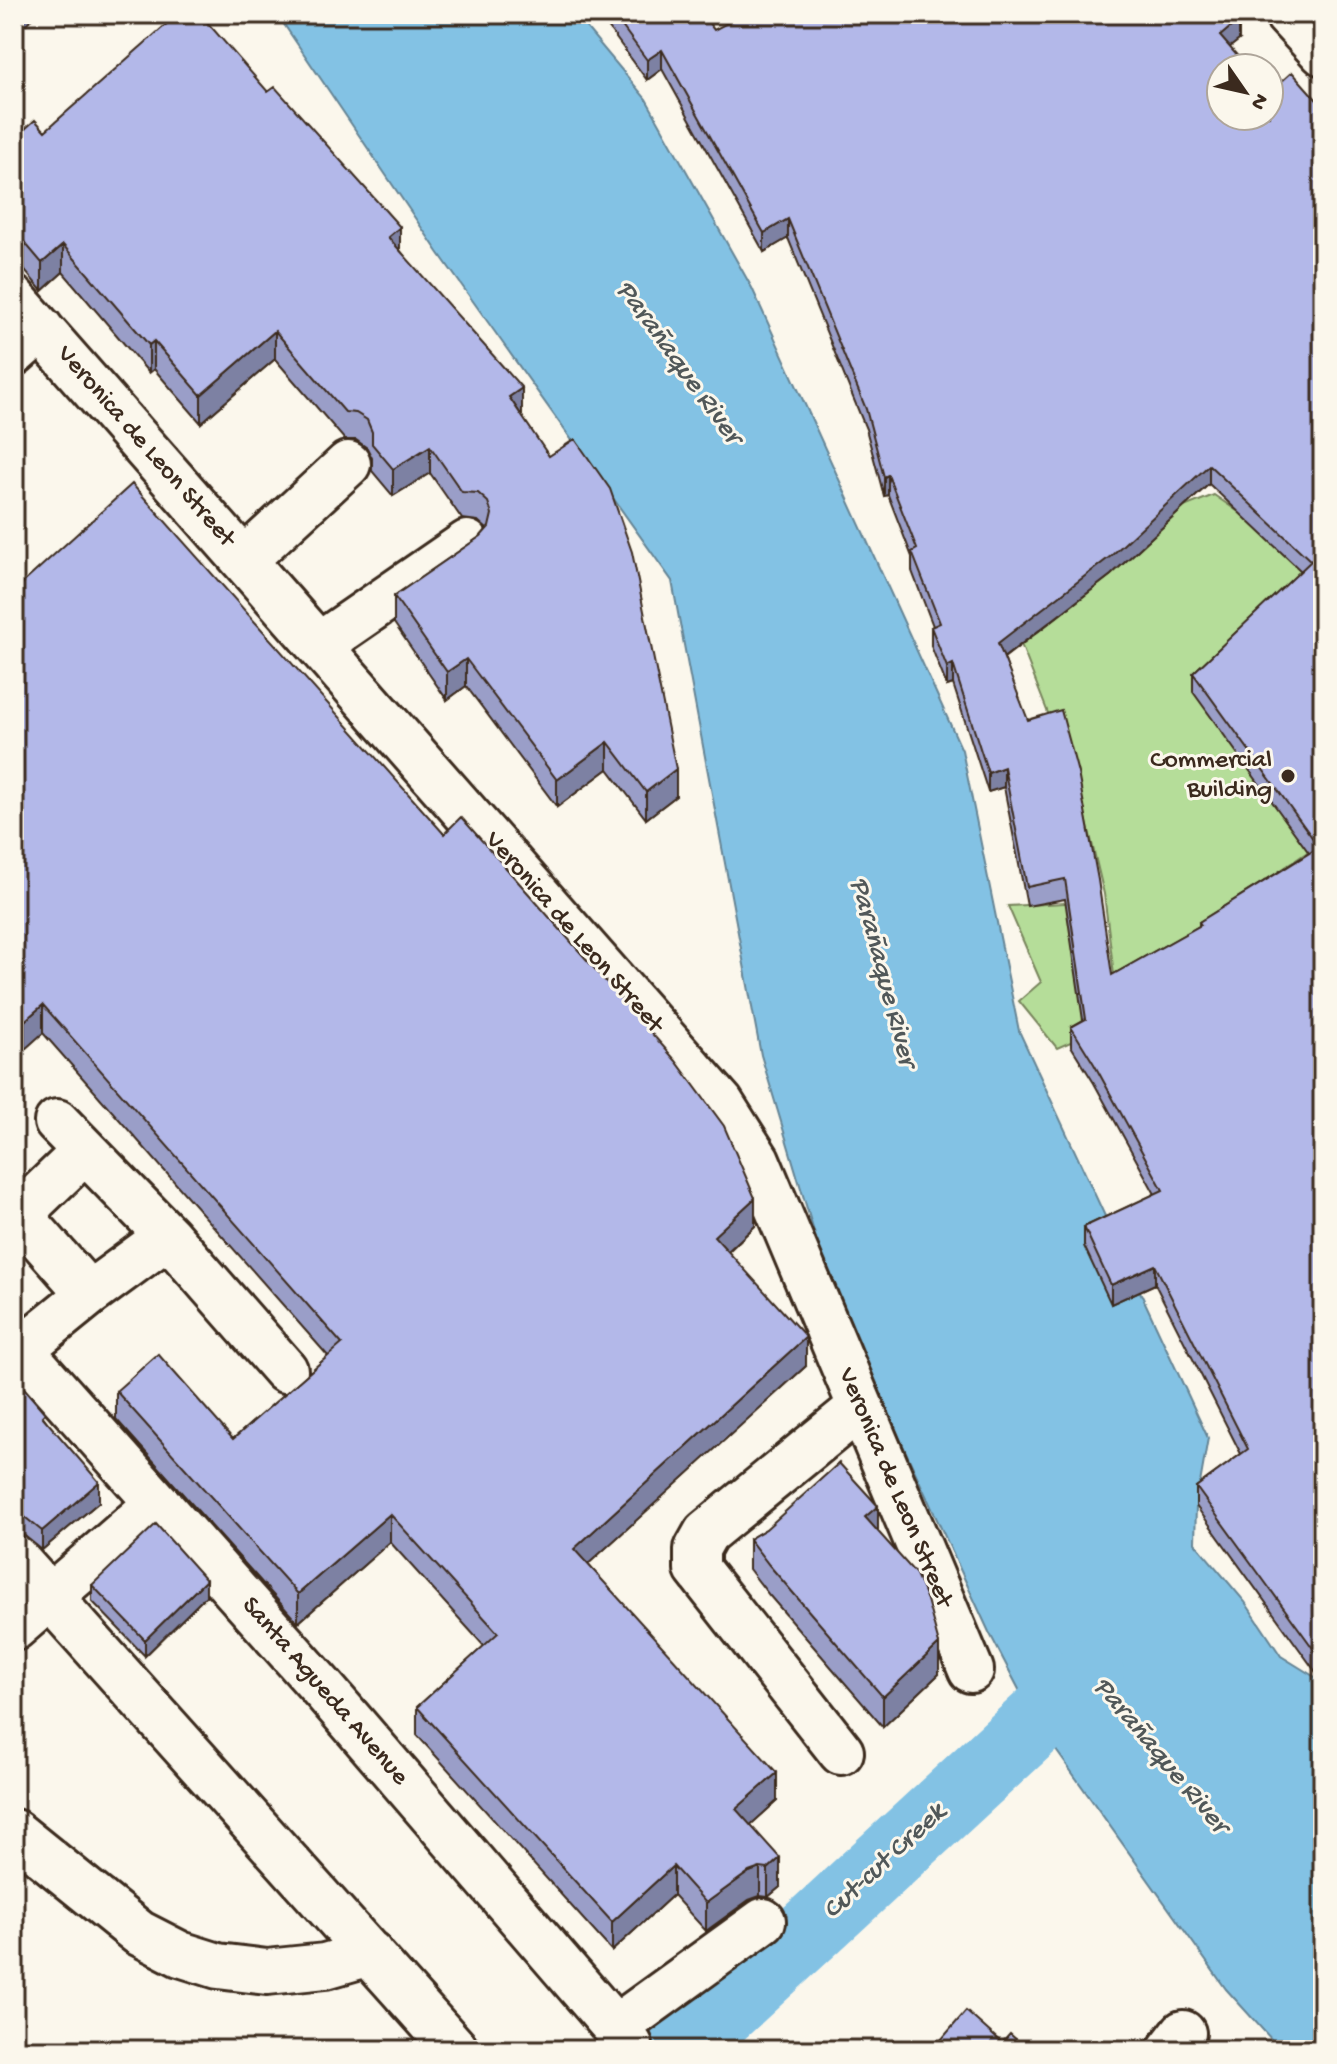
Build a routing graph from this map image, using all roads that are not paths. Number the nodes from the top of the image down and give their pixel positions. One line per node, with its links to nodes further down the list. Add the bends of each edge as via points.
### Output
1 (1287, 14): 2 (street)
2 (1323, 53)
3 (23, 327): 6 (street, Veronica de Leon Street)
4 (348, 464): 6 (street)
5 (467, 543): 7 (street)
6 (244, 560): 7 (street, Veronica de Leon Street)
7 (319, 645): 12 (street, Veronica de Leon Street, via 721,1103 757,1160)
8 (168, 1236): 9 (street); 9 (street, via 71,1136 25,1213 31,1228); 11 (street)
9 (89, 1294): 10 (street)
10 (17, 1346): 13 (street, Santa Agueda Avenue)
11 (285, 1370)
12 (859, 1408): 17 (street, Veronica de Leon Street); 18 (street, via 706,1533 697,1549 697,1569)
13 (156, 1505): 15 (street); 20 (street, Santa Agueda Avenue, via 324,1690 623,2037)
14 (14, 1557): 15 (street)
15 (51, 1599): 16 (street); 21 (street)
16 (14, 1628)
17 (971, 1670)
18 (841, 1752)
19 (14, 1832): 21 (street, via 139,1933 180,1954 218,1966 267,1972 325,1966)
20 (763, 1921)
21 (370, 1953): 22 (street)
22 (456, 2050)

